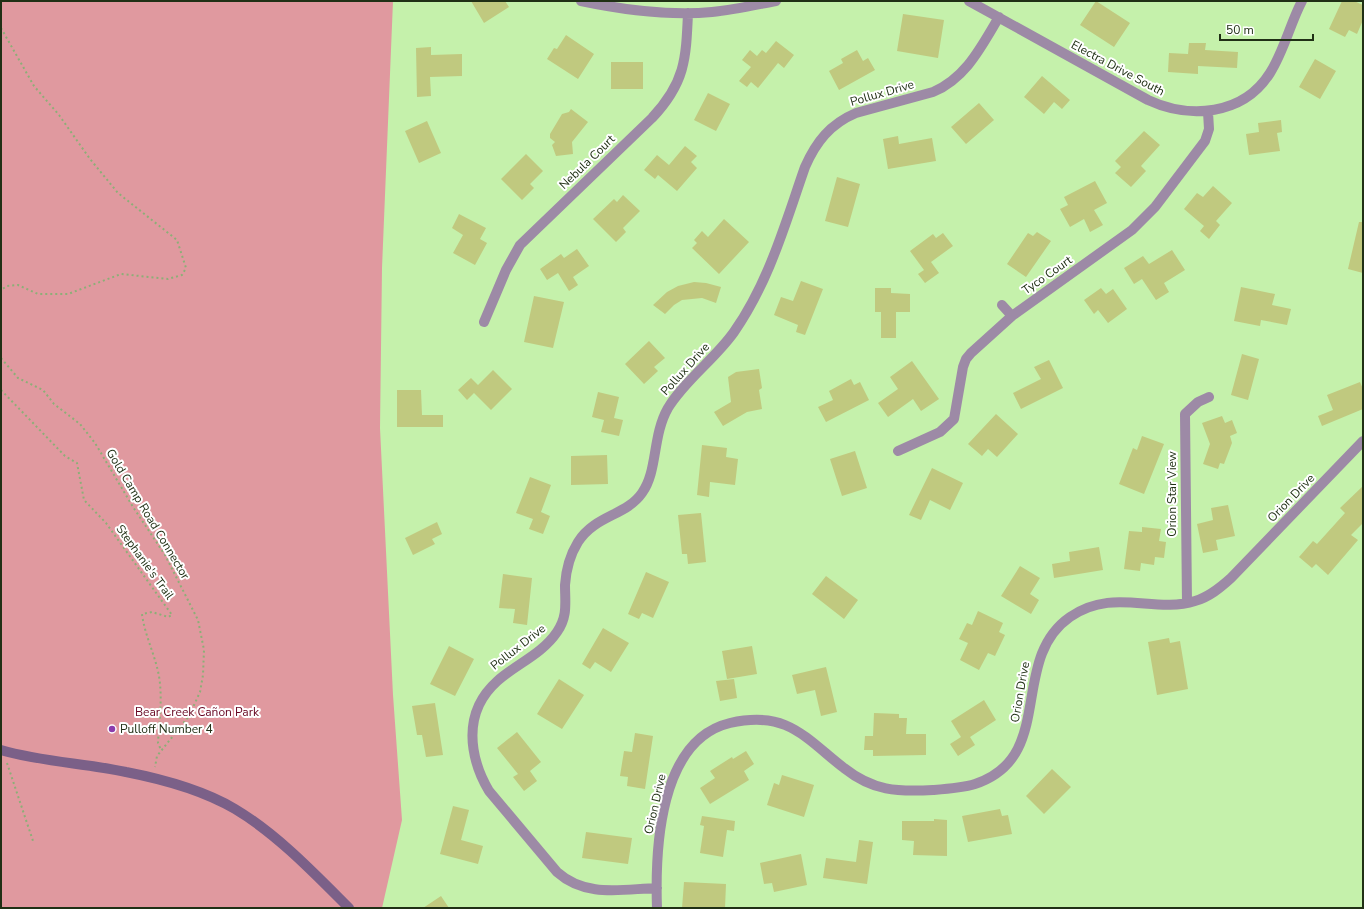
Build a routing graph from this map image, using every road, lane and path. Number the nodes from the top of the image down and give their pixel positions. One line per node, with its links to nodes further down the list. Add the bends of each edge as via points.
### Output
1 (581, 1): 5 (street, via 624,9)
2 (776, 1): 5 (street, via 738,9)
3 (969, 1): 6 (street, Electra Drive South)
4 (1302, 1): 8 (street, Electra Drive South, via 1270,74 1260,85 1235,103)
5 (688, 13): 12 (street, Nebula Court, via 683,70 669,98 652,118 520,244)
6 (999, 17): 8 (street, Electra Drive South, via 1161,106 1188,112); 25 (street, Pollux Drive, via 966,70 944,88 856,113 844,118 825,133 805,167 769,269 755,299 719,351 675,398 661,422 649,482 644,492 637,500 594,524 579,540 569,562 565,586 566,614 557,633 541,649 497,679 478,706 473,738 481,777 489,791 557,872 566,880 588,889)
7 (1, 28): 9 (path, via 34,86 118,193 177,240 186,268 182,275 168,279 121,274 68,294 38,294 18,285 7,286)
8 (1208, 112): 11 (street, Tyco Court, via 1208,129 1201,148 1144,219)
9 (1, 290)
10 (1002, 305): 11 (street)
11 (1012, 316): 17 (street, Tyco Court, via 966,359 954,419 940,432)
12 (484, 322)
13 (1, 358): 22 (path, Gold Camp Road Connector, via 18,378 43,390 54,404 80,424 95,442 132,508 165,555 198,620 204,650 200,692 189,716)
14 (1, 390): 22 (path, Stephanie's Trail, via 65,456 77,463 84,500 106,523 172,615 168,617 152,612 142,614 160,683 158,743)
15 (1209, 397): 20 (street, Orion Star View, via 1198,402 1185,414)
16 (1363, 442): 20 (street, Orion Drive, via 1231,578 1207,596)
17 (898, 451)
18 (1, 580): 19 (path)
19 (1, 590)
20 (1187, 603): 25 (street, Orion Drive, via 1106,603 1069,618 1049,637 1043,649 1035,675 1028,722 1020,745 1001,769 990,778 976,784 946,789 896,791 859,779 785,725 754,719 722,725 710,731 687,751 673,778 660,834)
21 (2, 750): 23 (street, via 33,758); 24 (path)
22 (162, 751): 23 (path, Gold Camp Road Connector, via 157,756)
23 (152, 778): 26 (street, via 234,808 317,876)
24 (34, 841)
25 (657, 888): 27 (street, Orion Drive)
26 (349, 908)
27 (658, 908)

